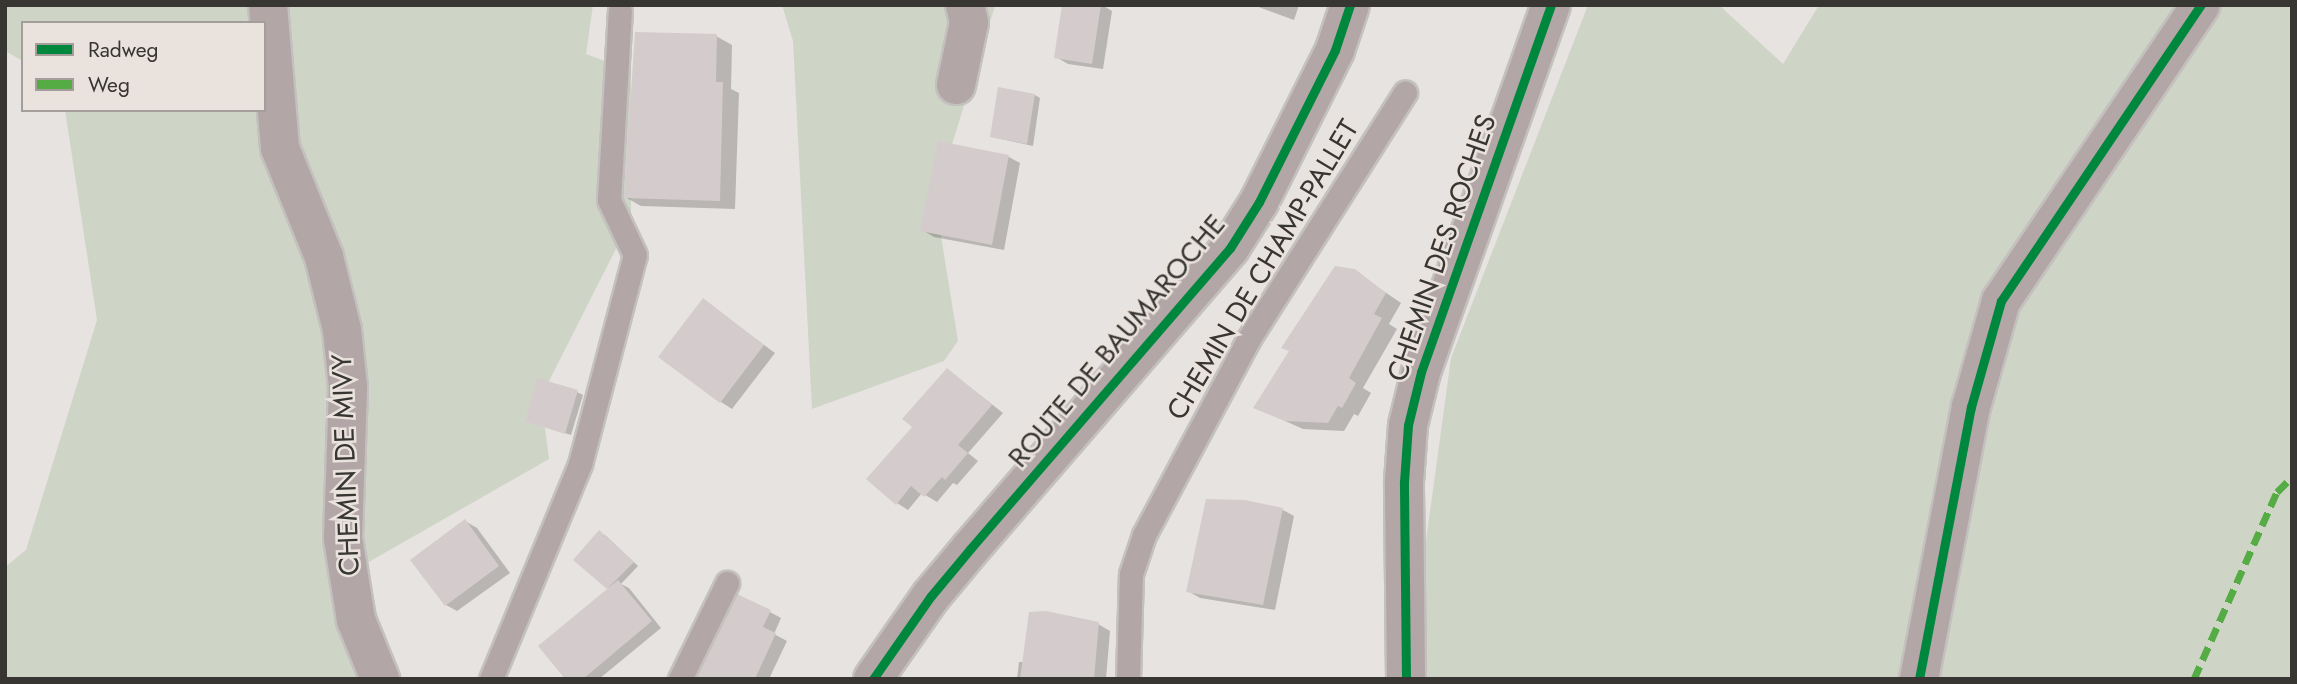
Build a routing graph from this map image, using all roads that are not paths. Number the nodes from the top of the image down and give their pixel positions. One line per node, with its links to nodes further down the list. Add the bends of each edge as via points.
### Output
1 (268, 5): 10 (street, CHEMIN DE MIVY, via 279,148 324,257 342,330 348,387 343,538 356,620)
2 (965, 5): 7 (street, via 969,22)
3 (1350, 5): 13 (street, ROUTE DE BAUMAROCHE, via 1335,50 1259,202 1230,248 963,557)
4 (1551, 5): 15 (street, CHEMIN DES ROCHES, via 1421,372 1408,425 1404,482)
5 (2201, 5): 16 (street, via 2001,301 1971,407)
6 (620, 11): 11 (lane, via 609,200 635,255 580,464)
7 (956, 85)
8 (1405, 93): 14 (lane, CHEMIN DE CHAMP-PALLET, via 1248,340 1144,535 1131,575)
9 (727, 583): 12 (lane)
10 (380, 679)
11 (491, 679)
12 (680, 679)
13 (873, 679)
14 (1128, 679)
15 (1406, 679)
16 (1919, 679)

